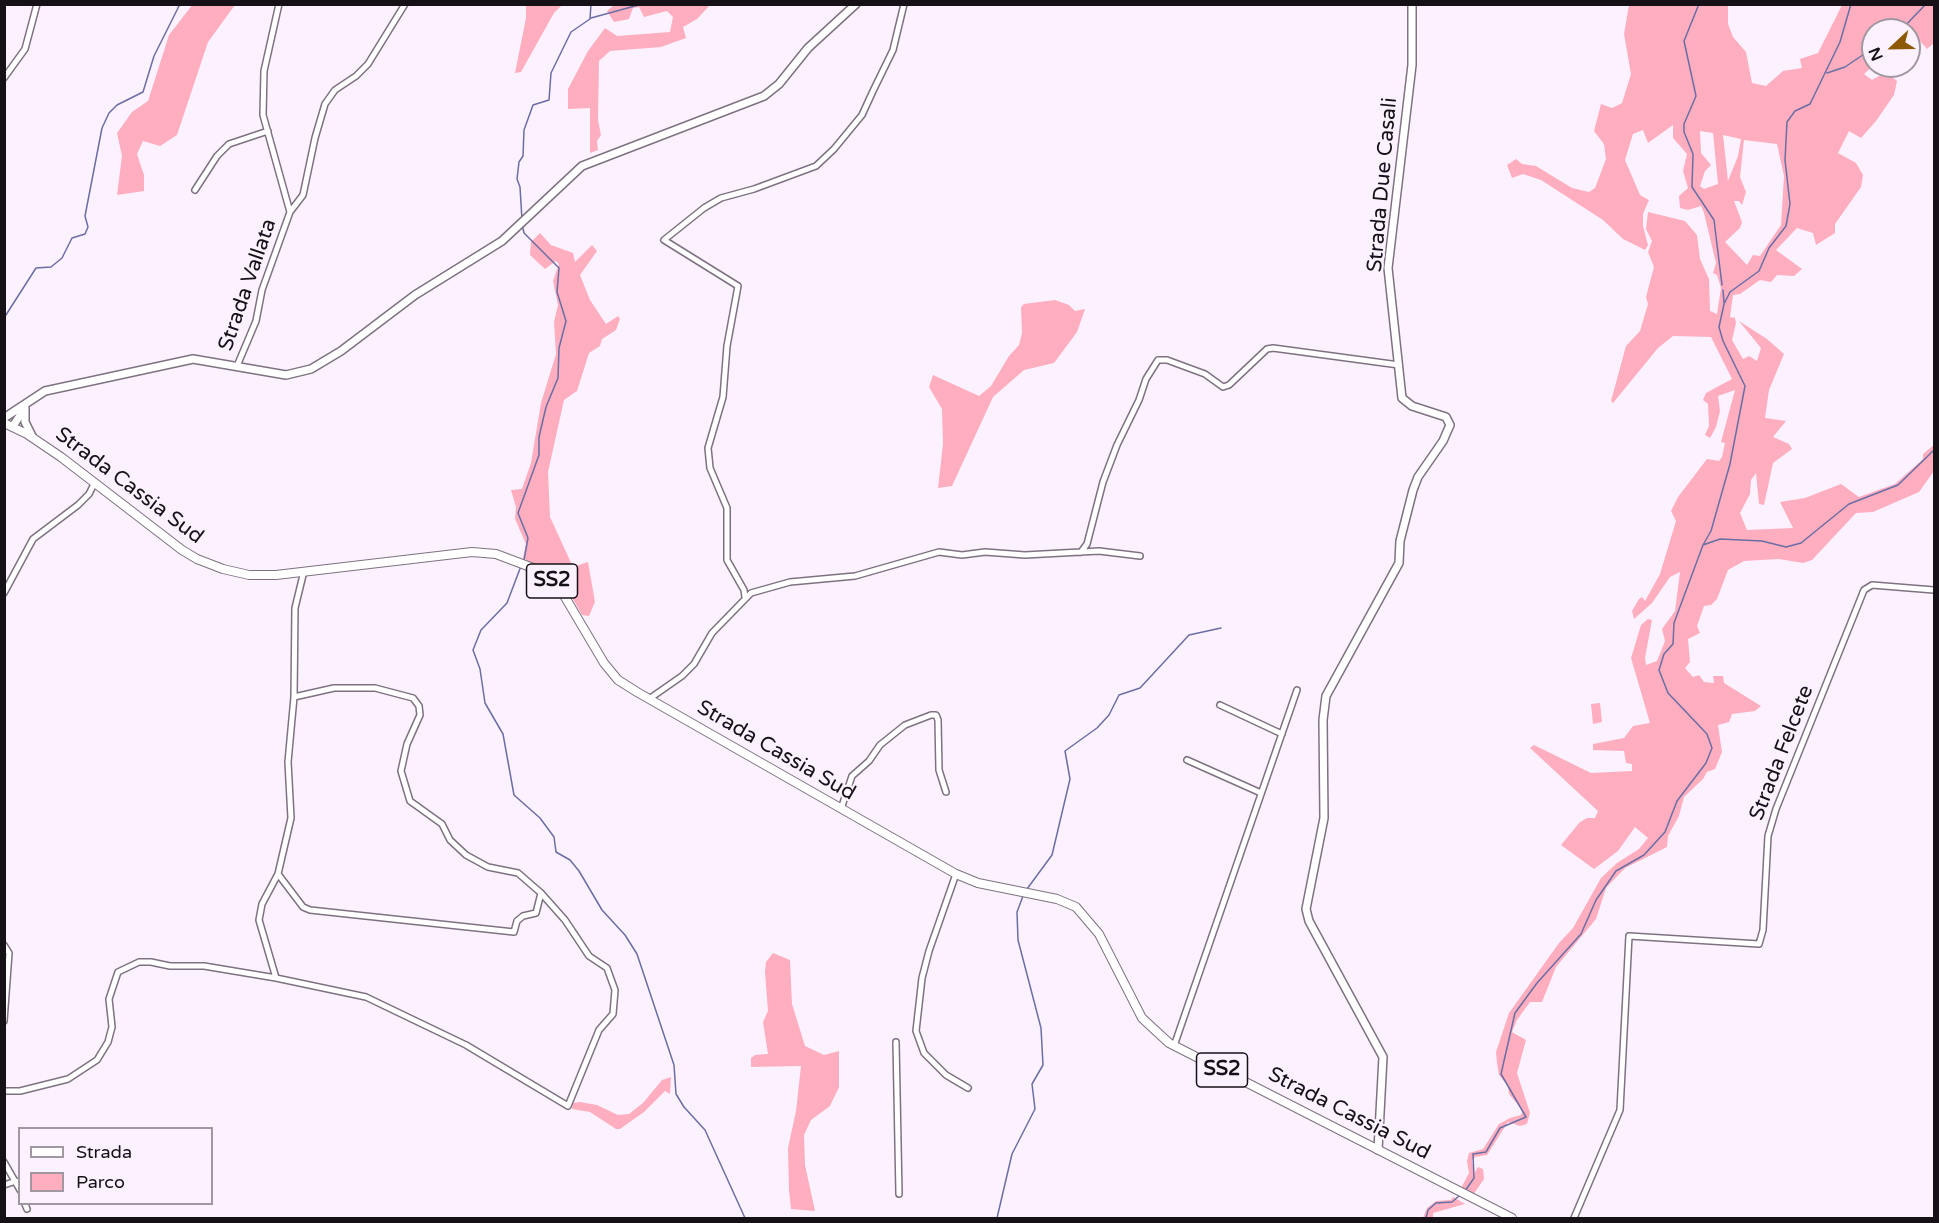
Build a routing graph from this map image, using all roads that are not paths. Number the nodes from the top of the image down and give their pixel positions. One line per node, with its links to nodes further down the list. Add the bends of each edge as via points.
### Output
1 (37, 4): 7 (street, via 25,50)
2 (279, 4): 8 (street, Strada Vallata, via 262,87)
3 (405, 4): 10 (street, via 368,64 335,90 325,104 303,195)
4 (856, 4): 12 (street, via 764,96 594,159 572,174 494,246 415,295 311,369 286,375)
5 (904, 4): 23 (street, via 893,50 873,92 861,115 834,149 816,166 721,198 664,240 738,286 723,398 708,448 710,468 727,508 727,560)
6 (1412, 4): 11 (street, Strada Due Casali, via 1412,65 1388,268)
7 (4, 78)
8 (268, 131): 9 (street, via 229,144); 10 (street, Strada Vallata)
9 (195, 190)
10 (290, 212): 12 (street, Strada Vallata)
11 (1399, 365): 18 (street, via 1273,348 1223,387 1204,374 1158,360 1117,445 1103,482 1095,522); 43 (street, Strada Due Casali, via 1400,390 1406,403 1446,417 1450,425 1416,484 1400,541 1399,563 1326,696 1324,818 1306,909 1383,1057)
12 (237, 366): 13 (street, via 193,359 45,391)
13 (24, 406): 14 (street); 15 (street); 16 (street, via 25,422)
14 (4, 420): 15 (main road, Strada Cassia Sud / SS2)
15 (13, 426): 16 (main road, Strada Cassia Sud / SS2)
16 (34, 438): 17 (main road, Strada Cassia Sud / SS2)
17 (94, 482): 20 (main road, Strada Cassia Sud / SS2, via 182,550 210,566 249,575); 22 (street, via 78,506 33,539)
18 (1081, 552): 19 (street); 23 (street, via 939,552 855,576 790,582)
19 (1140, 556)
20 (304, 571): 25 (street, via 295,609); 26 (main road, Strada Cassia Sud / SS2, via 472,552 496,554 522,563 544,575 562,592 610,672)
21 (1935, 590): 50 (street, Strada Felcete, via 1872,585 1864,590 1776,809 1768,836 1759,944 1629,936 1620,1110)
22 (4, 593)
23 (745, 597): 26 (street, via 712,633 694,664)
24 (1297, 690): 28 (street)
25 (294, 697): 33 (street, via 288,762 291,818); 35 (street, via 334,688 375,688 413,698 420,714 406,744 401,771 410,801 442,824 450,840 466,855 488,867 518,873)
26 (649, 699): 32 (main road, Strada Cassia Sud / SS2)
27 (1220, 705): 28 (street)
28 (1282, 734): 31 (street)
29 (1187, 760): 31 (street)
30 (946, 792): 32 (street, via 939,770 936,715 905,725 880,745 852,776)
31 (1261, 793): 40 (street)
32 (841, 809): 34 (main road, Strada Cassia Sud / SS2)
33 (278, 874): 35 (street, via 303,907 310,910 514,932 517,921 536,913); 37 (street, via 262,904 259,920)
34 (956, 874): 40 (main road, Strada Cassia Sud / SS2, via 1076,907 1091,922 1142,1018); 41 (street, via 929,951 916,1031 924,1053 946,1075)
35 (541, 893): 37 (street, via 589,956 607,968 615,990 613,1014 598,1030 568,1106 466,1045 366,997)
36 (4, 945): 38 (street, via 9,953)
37 (276, 978): 42 (street, via 204,966 139,962 118,972 113,980 109,999 112,1027 97,1060 68,1079)
38 (4, 1021)
39 (896, 1042): 48 (street)
40 (1174, 1046): 43 (main road, Strada Cassia Sud / SS2)
41 (968, 1088)
42 (4, 1091)
43 (1378, 1150): 49 (main road, Strada Cassia Sud / SS2)
44 (4, 1162): 45 (street)
45 (16, 1181): 46 (street); 47 (street)
46 (4, 1185)
47 (18, 1186)
48 (899, 1194)
49 (1512, 1218)
50 (1574, 1218)

